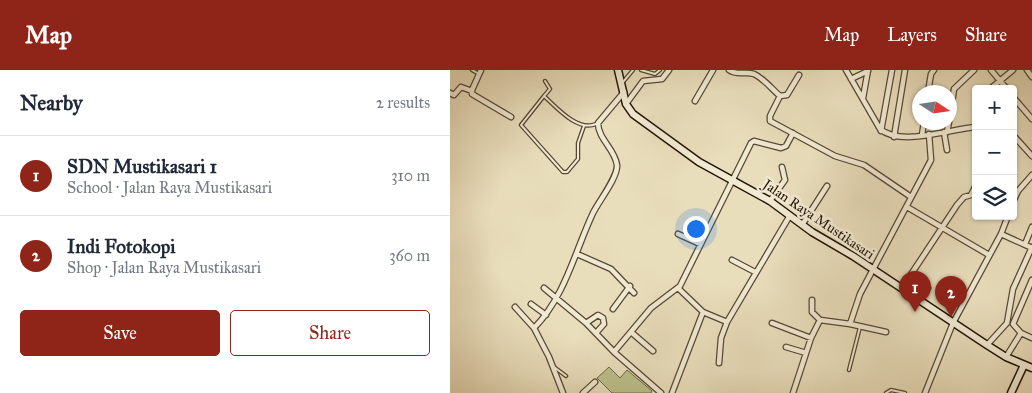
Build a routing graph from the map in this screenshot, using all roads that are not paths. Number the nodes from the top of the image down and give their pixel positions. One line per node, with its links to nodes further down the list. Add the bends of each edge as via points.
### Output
1 (472, 70): 18 (lane)
2 (618, 70): 24 (main road)
3 (633, 70): 24 (lane)
4 (641, 70): 5 (lane, via 655,74)
5 (660, 70)
6 (670, 70): 37 (street, via 662,80 643,81)
7 (713, 70): 35 (street)
8 (730, 70): 33 (street, via 737,74 756,75)
9 (846, 70): 21 (street)
10 (892, 70): 46 (street)
11 (905, 70): 51 (street)
12 (934, 70): 25 (street)
13 (974, 70): 26 (street)
14 (991, 70): 23 (street)
15 (1013, 70): 23 (street)
16 (1026, 70): 20 (street)
17 (868, 71): 21 (street); 34 (street)
18 (480, 72): 29 (street)
19 (799, 75): 33 (street, via 787,95)
20 (1032, 76)
21 (851, 79): 34 (street)
22 (545, 80): 32 (lane, via 550,89)
23 (1000, 80): 27 (street); 28 (street)
24 (622, 84): 30 (main road)
25 (929, 85)
26 (957, 85)
27 (994, 85)
28 (1004, 85)
29 (472, 91): 31 (street, via 461,87 454,95); 40 (street, via 476,97)
30 (624, 92): 37 (main road); 42 (street)
31 (450, 93)
32 (544, 96): 43 (lane); 43 (lane, via 521,125 563,172 567,172 578,159 578,143)
33 (780, 96): 48 (street, via 770,120)
34 (863, 98): 46 (street)
35 (696, 101)
36 (1017, 101): 39 (street)
37 (626, 104): 57 (main road, Jalan Raya Mustikasari, via 632,114 674,145)
38 (1017, 105): 39 (street)
39 (1021, 106): 41 (street)
40 (511, 117)
41 (1032, 119)
42 (598, 123): 43 (lane); 74 (street, via 602,137 615,158 616,170)
43 (584, 126)
44 (972, 128): 47 (street)
45 (923, 130): 50 (street)
46 (881, 131): 51 (street)
47 (946, 132): 49 (street); 53 (street)
48 (793, 133): 57 (street, via 786,146 781,148 752,142); 61 (street, via 835,156 864,165)
49 (929, 134): 50 (street); 61 (street, via 931,160)
50 (922, 135): 51 (street)
51 (894, 136)
52 (1017, 139): 54 (street)
53 (947, 150)
54 (1032, 156)
55 (782, 167): 62 (street, via 784,180)
56 (1032, 175): 59 (street)
57 (732, 180): 62 (main road, Jalan Raya Mustikasari); 71 (street)
58 (827, 186): 66 (street)
59 (1017, 189)
60 (972, 195): 67 (street, via 964,197)
61 (911, 197): 63 (street)
62 (770, 201): 64 (main road, Jalan Raya Mustikasari)
63 (906, 206): 67 (street); 77 (street)
64 (789, 217): 66 (main road, Jalan Raya Mustikasari); 78 (street)
65 (1006, 220): 70 (street)
66 (802, 225): 77 (main road, Jalan Raya Mustikasari)
67 (943, 227): 75 (street); 79 (street)
68 (1032, 227): 72 (street)
69 (678, 234): 71 (street)
70 (1001, 234): 72 (street); 75 (street)
71 (700, 244): 83 (street)
72 (1025, 244): 73 (street)
73 (1032, 247): 108 (street, via 1013,289 1008,324)
74 (577, 254): 81 (street, via 611,269); 87 (street)
75 (989, 255): 97 (street)
76 (732, 260): 78 (street)
77 (874, 270): 84 (main road, Jalan Raya Mustikasari); 99 (street, via 860,294)
78 (755, 272): 95 (street)
79 (909, 277): 84 (street); 85 (street)
80 (1032, 280): 105 (street, via 1013,324)
81 (630, 286): 86 (street); 91 (street)
82 (544, 288): 87 (street)
83 (678, 288): 92 (street); 102 (street, via 651,308)
84 (902, 288): 97 (main road, Jalan Raya Mustikasari)
85 (928, 288)
86 (634, 293)
87 (555, 299): 93 (street); 98 (street)
88 (812, 300): 94 (street, via 812,312)
89 (531, 304): 93 (street)
90 (515, 307): 101 (street)
91 (613, 309)
92 (703, 312): 95 (street); 124 (street)
93 (546, 315): 101 (street)
94 (820, 320): 99 (street); 106 (street)
95 (727, 322): 114 (street)
96 (772, 323): 106 (street)
97 (953, 323): 108 (main road, Jalan Raya Mustikasari); 128 (street)
98 (586, 324): 104 (street); 104 (street, via 598,315 604,318 604,324)
99 (850, 324): 100 (street)
100 (860, 327): 103 (street); 118 (lane)
101 (534, 328): 116 (street)
102 (631, 332): 110 (street); 111 (street)
103 (886, 332)
104 (596, 333): 111 (street)
105 (1021, 333): 107 (street); 113 (street)
106 (810, 338): 112 (street)
107 (1032, 338)
108 (987, 346): 113 (main road, Jalan Raya Mustikasari)
109 (786, 347): 112 (street)
110 (653, 351)
111 (614, 352): 123 (street)
112 (806, 353): 125 (street)
113 (1006, 357): 115 (main road, Jalan Raya Mustikasari)
114 (718, 363)
115 (1024, 365): 117 (main road, Jalan Raya Mustikasari); 129 (main road)
116 (553, 366): 119 (lane); 121 (street)
117 (1032, 368)
118 (849, 370)
119 (566, 376)
120 (595, 382): 122 (street)
121 (563, 393)
122 (583, 393)
123 (662, 393)
124 (672, 393)
125 (793, 393)
126 (886, 393): 127 (lane, via 890,390)
127 (905, 393)
128 (925, 393)
129 (1011, 393)

